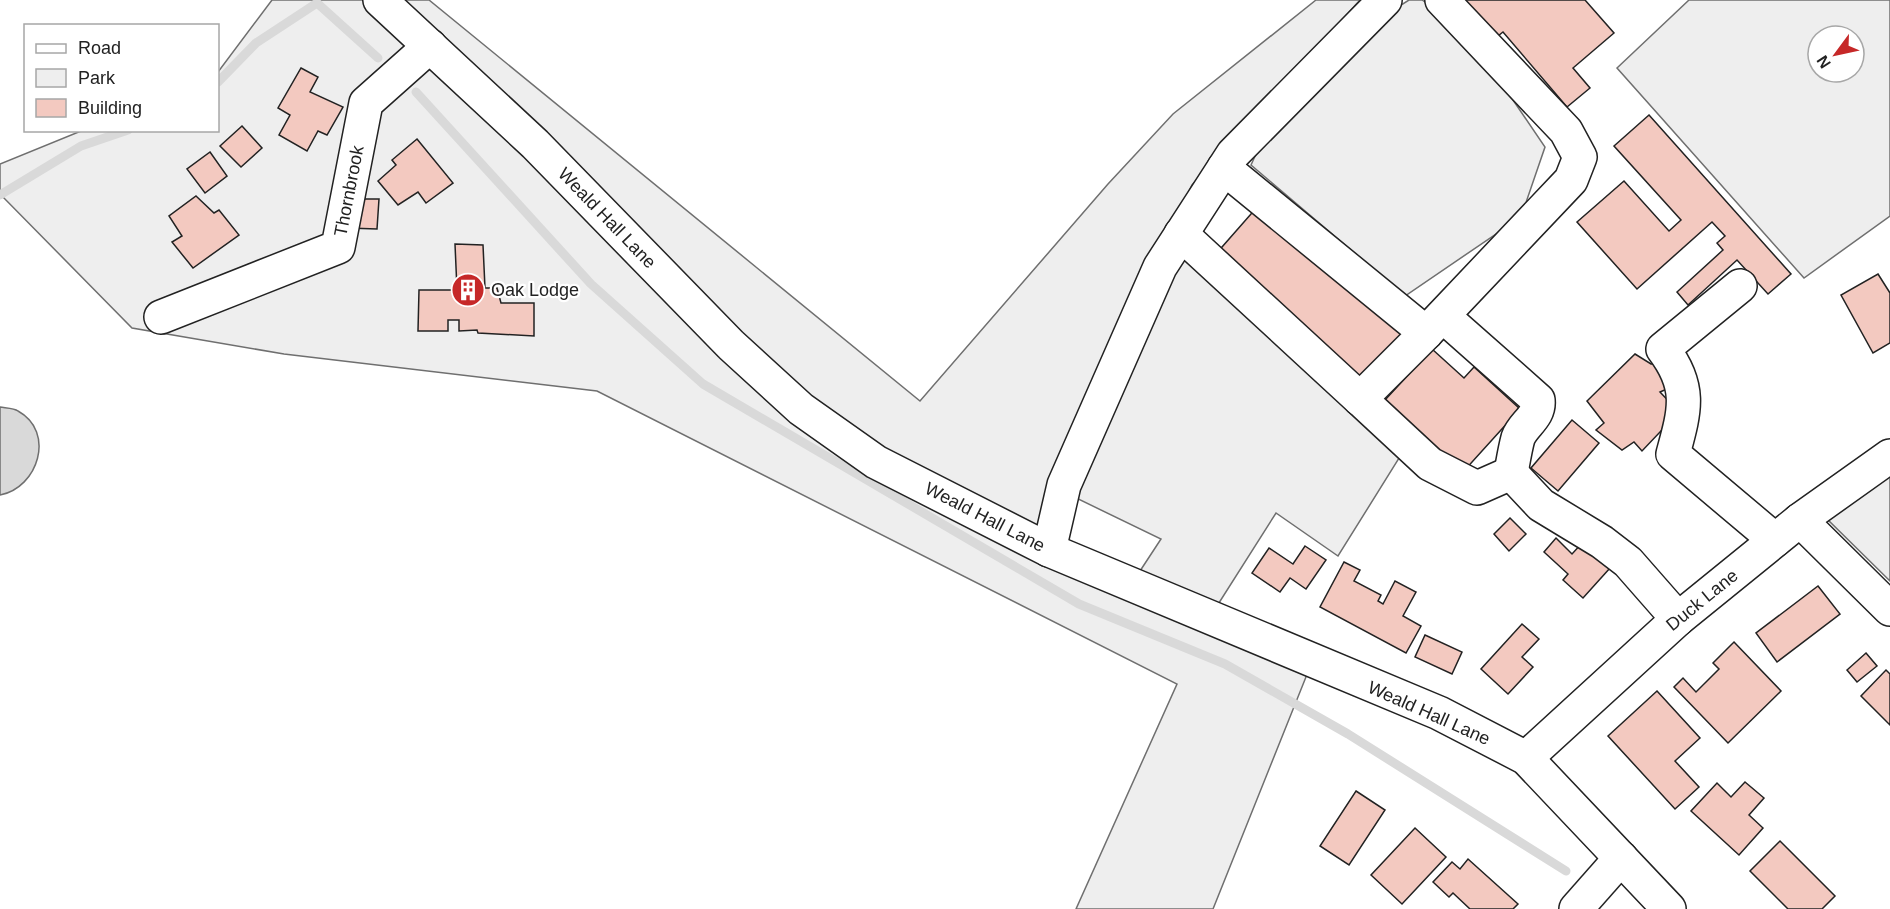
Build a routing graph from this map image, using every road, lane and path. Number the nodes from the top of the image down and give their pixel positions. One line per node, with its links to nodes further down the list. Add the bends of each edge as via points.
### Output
1 (380, 0): 4 (street, Weald Hall Lane)
2 (1385, 0): 5 (street, via 1233,154)
3 (1442, 0): 9 (street, via 1566,131 1580,157 1570,180)
4 (430, 46): 8 (street, Thornbrook, via 366,103 338,247); 15 (street, Weald Hall Lane, via 535,144 731,345 801,409 876,462)
5 (1224, 168): 6 (street); 9 (street)
6 (1181, 234): 10 (street); 15 (street, via 1160,267 1064,485)
7 (1740, 286): 14 (street, via 1663,349 1676,366 1685,396 1683,420 1672,454)
8 (161, 318)
9 (1434, 324): 10 (street); 12 (street, via 1538,400 1532,421 1519,436)
10 (1360, 399): 12 (street, via 1430,464 1477,488)
11 (1890, 456): 13 (street, Duck Lane)
12 (1511, 473): 17 (street, via 1541,505 1628,562)
13 (1800, 520): 14 (street, Duck Lane); 16 (street)
14 (1775, 540): 17 (street, Duck Lane)
15 (1049, 550): 18 (street, Weald Hall Lane, via 1439,713)
16 (1890, 609)
17 (1678, 619): 18 (street, Duck Lane)
18 (1526, 758): 19 (street, Weald Hall Lane)
19 (1621, 858): 20 (street); 21 (street, Weald Hall Lane)
20 (1576, 909)
21 (1670, 909)

